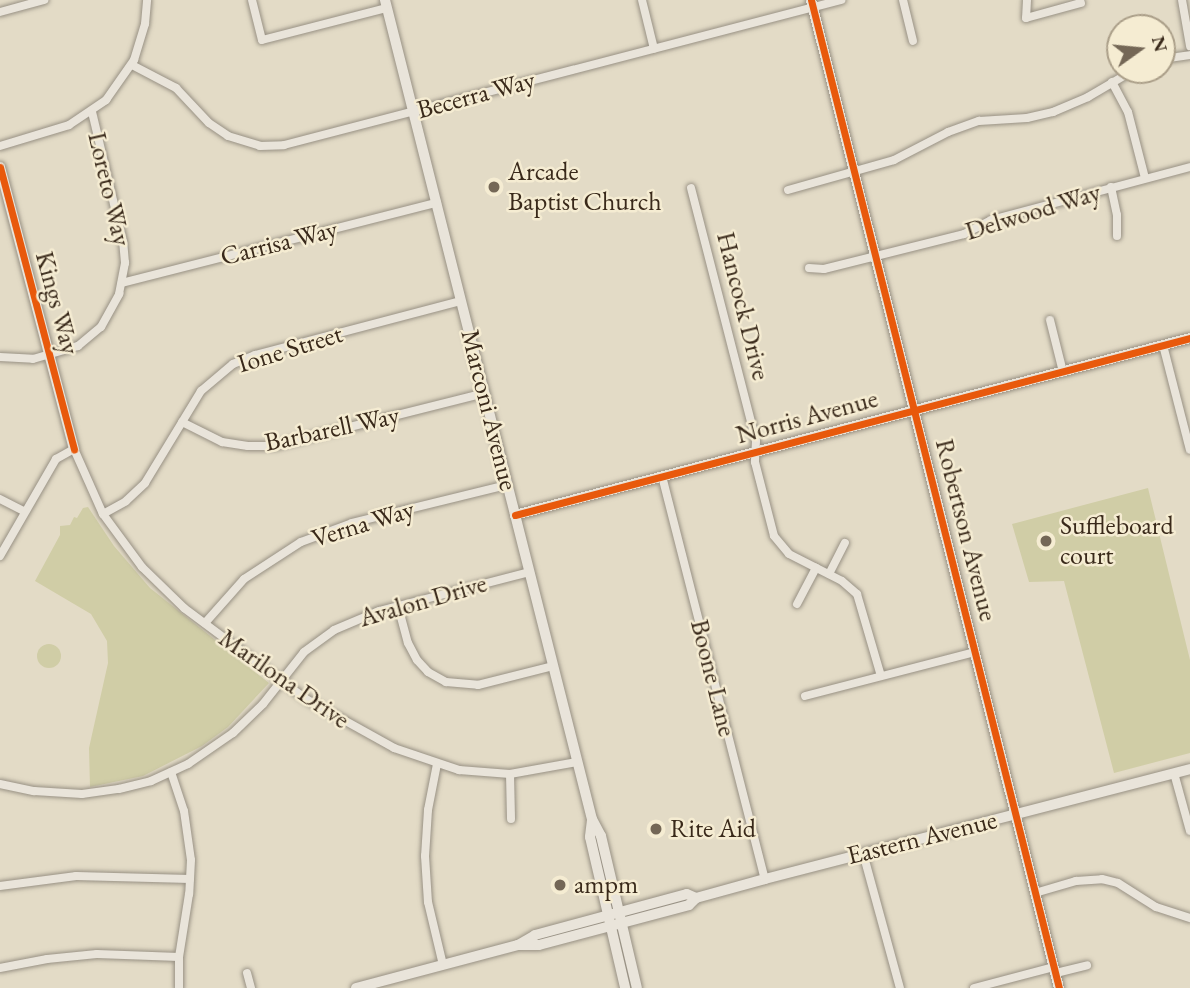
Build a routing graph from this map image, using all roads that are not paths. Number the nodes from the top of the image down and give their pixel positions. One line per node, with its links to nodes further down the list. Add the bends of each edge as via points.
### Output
1 (44, 0): 12 (street)
2 (147, 0): 16 (street, via 142,38)
3 (252, 0): 10 (street, via 262,40)
4 (642, 0): 15 (street)
5 (841, 0): 11 (street, Becerra Way)
6 (903, 0): 13 (street)
7 (1027, 0): 9 (street, via 1026,18)
8 (1182, 0): 14 (street)
9 (1081, 3)
10 (386, 4): 20 (street, Marconi Avenue)
11 (812, 4): 15 (street, Becerra Way); 24 (street, Robertson Avenue)
12 (0, 12)
13 (913, 41)
14 (1190, 46)
15 (654, 49): 20 (street, Becerra Way)
16 (132, 65): 19 (street); 20 (street, Becerra Way, via 176,88 216,129 260,146 289,144)
17 (1108, 84): 24 (street, via 1053,112 979,121 894,160)
18 (1113, 84): 25 (street, via 1128,112)
19 (92, 112): 21 (street, via 51,132); 33 (street, Loreto Way, via 123,242)
20 (414, 112): 29 (street, Marconi Avenue)
21 (0, 146)
22 (1190, 166): 25 (street, Delwood Way)
23 (0, 167): 38 (street, Kings Way)
24 (854, 172): 28 (street); 31 (street, Robertson Avenue)
25 (1145, 178): 26 (street, Delwood Way)
26 (1111, 187): 30 (street); 31 (street, Delwood Way, via 991,220 964,234)
27 (691, 188): 46 (street, Hancock Drive, via 756,441)
28 (788, 190)
29 (436, 203): 33 (street, Carrisa Way); 34 (street, Marconi Avenue)
30 (1116, 236)
31 (875, 256): 32 (street, Delwood Way, via 824,269); 42 (street, Robertson Avenue)
32 (809, 268)
33 (122, 283): 38 (street, Loreto Way, via 110,314 92,335 78,346)
34 (461, 301): 41 (street, Marconi Avenue); 43 (street, Ione Street, via 244,359 201,391)
35 (1050, 320): 40 (street)
36 (1190, 338): 37 (street, Norris Avenue)
37 (1163, 345): 40 (street, Norris Avenue); 44 (street)
38 (49, 356): 39 (street, Loreto Way); 45 (street, Kings Way)
39 (0, 357)
40 (1063, 372): 42 (street, Norris Avenue)
41 (485, 393): 43 (street, Barbarell Way, via 274,446 222,442); 48 (street, Marconi Avenue)
42 (914, 411): 46 (street, Norris Avenue); 61 (street, Robertson Avenue)
43 (182, 422): 51 (street, Ione Street, via 145,483)
44 (1189, 444)
45 (74, 449): 50 (street, via 56,459); 51 (street, Marilona Drive)
46 (755, 452): 47 (street, Norris Avenue); 55 (street, Hancock Drive, via 776,540 789,554)
47 (662, 476): 52 (street, Norris Avenue); 78 (street, Boone Lane)
48 (508, 485): 52 (street, Marconi Avenue); 60 (street, Verna Way, via 352,523 301,542 244,579)
49 (0, 499): 50 (street)
50 (24, 511): 54 (street)
51 (103, 514): 60 (street, Marilona Drive, via 142,567)
52 (515, 515): 56 (street, Marconi Avenue)
53 (845, 543): 57 (street)
54 (0, 556)
55 (816, 568): 57 (street, Hancock Drive); 58 (street)
56 (530, 572): 59 (street, Avalon Drive); 62 (street, Marconi Avenue)
57 (829, 574): 63 (street, Hancock Drive, via 860,598)
58 (797, 604)
59 (398, 606): 62 (street, via 417,660 446,682 478,685); 64 (street, Avalon Drive, via 334,630 304,652)
60 (205, 623): 64 (street, Marilona Drive)
61 (975, 652): 63 (street); 73 (street, Robertson Avenue)
62 (553, 666): 66 (street, Marconi Avenue)
63 (881, 676): 65 (street)
64 (280, 681): 67 (street, Marilona Drive, via 358,730); 69 (street, Avalon Drive, via 233,733)
65 (805, 696)
66 (577, 762): 71 (street, Marilona Drive); 82 (street, Marconi Avenue, via 601,836)
67 (437, 764): 71 (street, Marilona Drive, via 474,773); 84 (street, via 425,856 428,904)
68 (1190, 769): 70 (street, Eastern Avenue)
69 (171, 772): 72 (street, Avalon Drive, via 135,786 90,794 34,792); 77 (street, via 187,827)
70 (1174, 773): 73 (street, Eastern Avenue); 75 (street)
71 (510, 774): 74 (street)
72 (0, 784)
73 (1016, 815): 76 (street, Eastern Avenue); 80 (street, Robertson Avenue)
74 (511, 819)
75 (1190, 831)
76 (863, 852): 78 (street, Eastern Avenue); 94 (street)
77 (190, 879): 79 (street, via 76,876); 83 (street)
78 (765, 879): 82 (street, Eastern Avenue, via 696,898 689,905)
79 (0, 886)
80 (1035, 893): 81 (street, via 1102,879 1118,883 1156,907); 87 (street, Robertson Avenue)
81 (1190, 918)
82 (615, 919): 84 (street, Eastern Avenue, via 539,945 518,945); 92 (street, Marconi Avenue); 93 (street, Marconi Avenue)
83 (178, 957): 86 (street, via 97,954); 89 (street)
84 (443, 965): 91 (street, Eastern Avenue)
85 (1087, 965): 87 (street)
86 (0, 968)
87 (1055, 970): 95 (street); 96 (street, Robertson Avenue)
88 (247, 973): 90 (street)
89 (179, 988)
90 (251, 988)
91 (356, 988)
92 (625, 988)
93 (637, 988)
94 (900, 988)
95 (974, 988)
96 (1059, 988)

